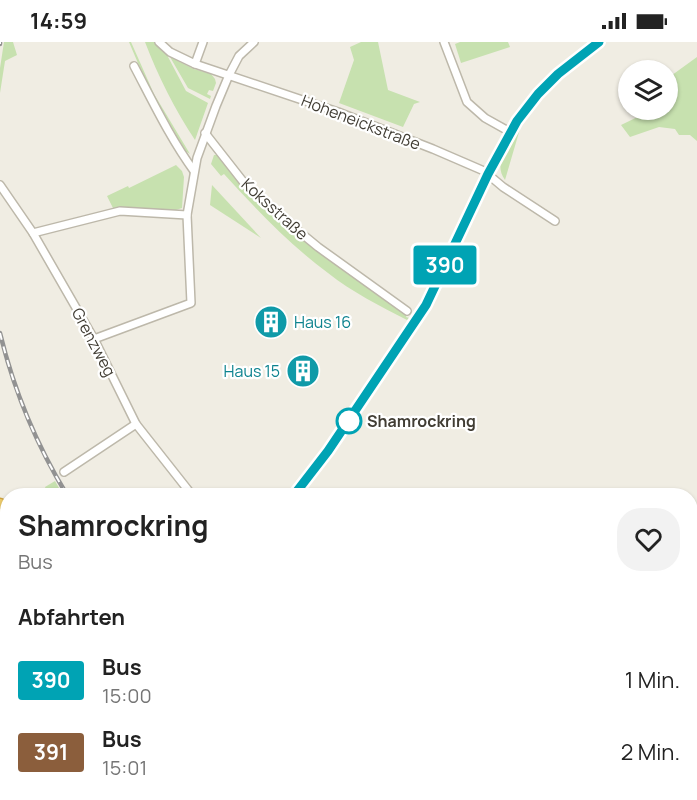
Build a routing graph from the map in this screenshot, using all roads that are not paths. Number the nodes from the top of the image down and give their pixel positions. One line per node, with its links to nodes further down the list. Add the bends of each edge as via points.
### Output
1 (159, 42): 7 (street, Hoheneickstraße)
2 (203, 42): 7 (street)
3 (254, 42): 9 (street, via 239,56)
4 (444, 42): 10 (street, via 467,102)
5 (598, 42): 6 (street)
6 (589, 45): 10 (street, via 544,88)
7 (195, 64): 9 (street, Hoheneickstraße)
8 (134, 66): 12 (street)
9 (229, 75): 11 (street); 13 (street, Hoheneickstraße, via 338,112)
10 (510, 132): 13 (street)
11 (206, 133): 12 (street); 18 (street, Koksstraße, via 245,184 267,205)
12 (194, 171): 15 (street)
13 (488, 174): 16 (street, Hoheneickstraße); 23 (street, via 426,305)
14 (0, 185): 17 (street, Grenzweg)
15 (187, 215): 17 (street, via 120,212); 19 (street, via 191,303)
16 (555, 221)
17 (33, 232): 19 (street, Grenzweg)
18 (407, 310)
19 (94, 339): 20 (street, Grenzweg)
20 (136, 424): 21 (street); 22 (street, Grenzweg)
21 (64, 472)
22 (186, 488)
23 (299, 488)

